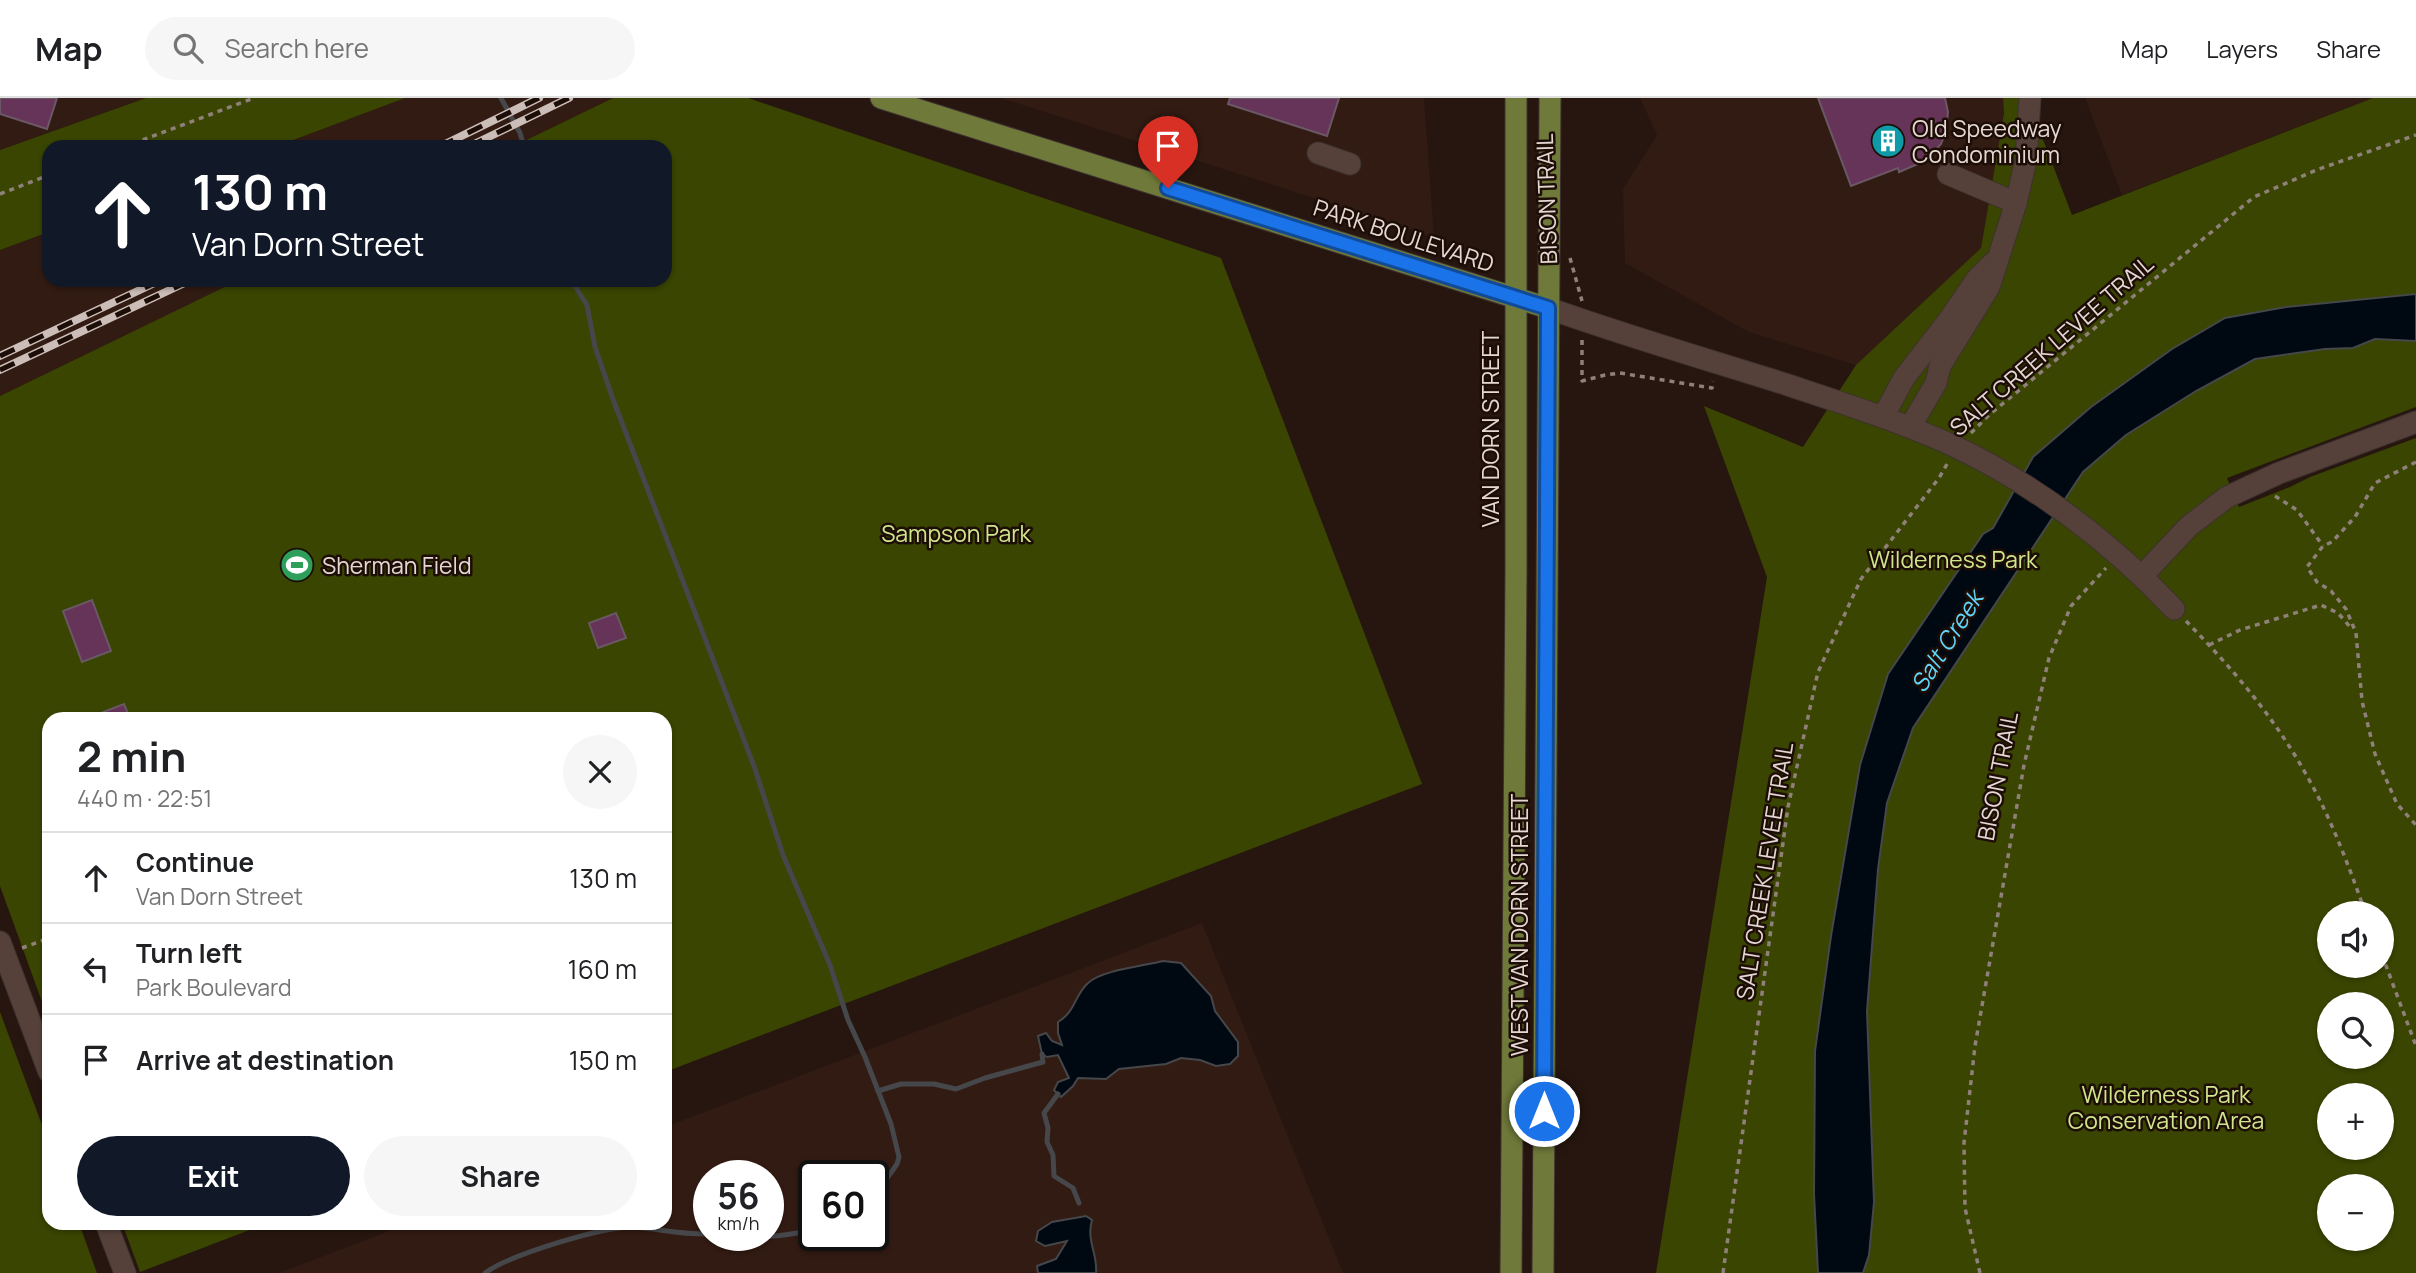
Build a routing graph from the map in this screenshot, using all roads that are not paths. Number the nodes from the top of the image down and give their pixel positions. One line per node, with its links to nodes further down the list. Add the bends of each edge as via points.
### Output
1 (881, 98): 10 (main road, PARK BOULEVARD)
2 (1516, 98): 10 (main road, VAN DORN STREET)
3 (1550, 98): 11 (main road)
4 (2029, 98): 8 (street, via 2026,160)
5 (1318, 153): 6 (street)
6 (1350, 164)
7 (1948, 174): 8 (street)
8 (2016, 203): 9 (street)
9 (1996, 259): 12 (street, via 1976,279 1904,378); 14 (street, via 1989,287 1940,366 1936,383)
10 (1516, 298): 11 (main road, PARK BOULEVARD); 17 (main road, VAN DORN STREET)
11 (1548, 308): 12 (street, PARK BOULEVARD); 23 (main road, WEST VAN DORN STREET)
12 (1883, 417): 14 (street, PARK BOULEVARD)
13 (2416, 422): 15 (street, via 2258,483 2212,506)
14 (1910, 427): 15 (street, via 2036,494)
15 (2142, 576): 16 (street)
16 (2174, 609)
17 (1515, 760): 22 (main road, WEST VAN DORN STREET)
18 (0, 942): 19 (street)
19 (42, 1053)
20 (109, 1230): 21 (street)
21 (125, 1273)
22 (1511, 1273)
23 (1543, 1273)

